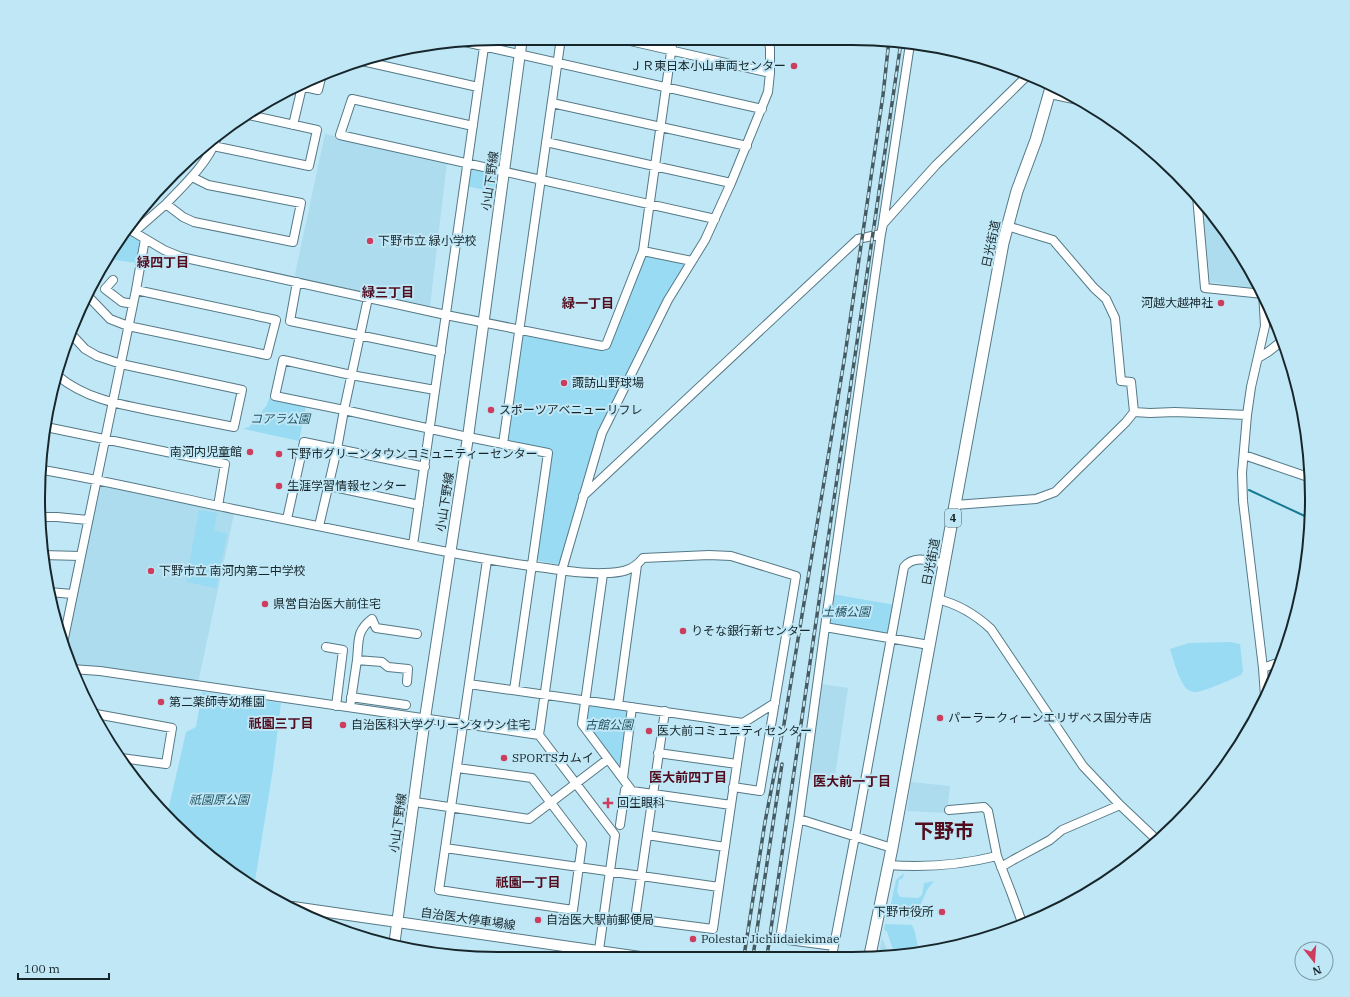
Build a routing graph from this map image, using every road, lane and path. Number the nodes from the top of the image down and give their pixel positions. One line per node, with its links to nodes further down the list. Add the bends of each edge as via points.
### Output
1 (485, 45): 16 (street)
2 (492, 45): 10 (street)
3 (521, 45): 10 (main road, 小山下野線)
4 (560, 45): 12 (street)
5 (646, 45): 9 (street)
6 (672, 45): 9 (street)
7 (769, 45): 13 (street)
8 (909, 49): 41 (street)
9 (671, 51): 13 (street); 18 (street)
10 (520, 54): 12 (street); 33 (main road, 小山下野線)
11 (372, 63): 16 (street)
12 (557, 63): 18 (street); 21 (street)
13 (770, 72): 22 (street, via 768,92)
14 (1023, 79): 41 (street, via 936,165)
15 (320, 82): 17 (street, via 318,90)
16 (478, 87): 25 (street)
17 (307, 88)
18 (666, 88): 22 (street); 26 (street)
19 (300, 91): 24 (street)
20 (1050, 91): 42 (highway, 日光街道 / 4)
21 (552, 103): 26 (street); 27 (street)
22 (762, 109): 29 (street)
23 (255, 116): 24 (street)
24 (293, 125): 28 (street, via 316,130 309,166)
25 (473, 126): 31 (street); 31 (street, via 352,98 340,135)
26 (661, 127): 29 (street); 32 (street)
27 (546, 142): 32 (street); 35 (street)
28 (217, 143)
29 (747, 146): 36 (street)
30 (212, 147): 34 (street)
31 (468, 163): 33 (street); 57 (street)
32 (655, 165): 36 (street); 38 (street)
33 (504, 173): 35 (street); 58 (main road, 小山下野線)
34 (192, 177): 37 (street); 37 (street, via 208,185 301,203 293,242 194,222)
35 (540, 180): 38 (street); 60 (street)
36 (731, 183): 40 (street)
37 (166, 204): 43 (street)
38 (649, 205): 40 (street); 47 (street)
39 (1199, 207): 52 (street, via 1205,288)
40 (715, 219): 48 (street)
41 (883, 224): 45 (street)
42 (1007, 226): 72 (street, via 1053,240 1094,288 1106,298 1115,318 1121,381 1131,382); 87 (highway, 日光街道 / 4)
43 (135, 228)
44 (133, 231): 46 (street)
45 (881, 234): 86 (street, via 858,239); 108 (street)
46 (145, 240): 50 (street, via 181,257); 51 (street)
47 (643, 251): 48 (street); 60 (street, via 606,345)
48 (692, 261): 86 (street, via 668,300 602,432)
49 (113, 280): 55 (street, via 105,289 122,302)
50 (297, 282): 53 (street); 61 (street, via 290,320)
51 (136, 290): 55 (street); 59 (street, via 276,320 267,355)
52 (1255, 292)
53 (368, 298): 57 (street); 61 (street)
54 (91, 299): 59 (street, via 110,318)
55 (133, 304): 59 (street)
56 (1264, 312): 65 (street, via 1265,326)
57 (446, 315): 58 (street); 64 (street)
58 (484, 322): 60 (street); 76 (main road, 小山下野線)
59 (128, 326): 66 (street)
60 (520, 329): 78 (street)
61 (360, 335): 64 (street); 67 (street)
62 (75, 338): 66 (street, via 85,349 97,356)
63 (1278, 344): 65 (street)
64 (441, 352): 69 (street)
65 (1258, 358): 73 (street)
66 (120, 364): 70 (street); 70 (street, via 242,390 234,427)
67 (351, 375): 69 (street); 71 (street); 71 (street, via 283,360 276,396)
68 (61, 378): 70 (street, via 84,393)
69 (435, 390): 75 (street)
70 (112, 402): 77 (street)
71 (344, 410): 75 (street); 79 (street)
72 (1134, 412): 73 (street); 87 (street, via 1055,492 1036,499)
73 (1247, 415): 80 (street)
74 (51, 428): 77 (street)
75 (430, 429): 76 (street); 81 (street)
76 (468, 438): 78 (street); 95 (main road, 小山下野線)
77 (105, 439): 84 (street); 88 (street, via 225,464)
78 (503, 444): 101 (street, via 548,453)
79 (337, 449): 81 (street); 85 (street); 91 (street, via 304,442)
80 (1244, 455): 83 (street); 115 (street, via 1243,501)
81 (425, 467): 89 (street)
82 (46, 471): 84 (street)
83 (1304, 476)
84 (96, 479): 88 (street); 92 (street)
85 (328, 486): 89 (street); 93 (street)
86 (583, 496): 102 (street)
87 (955, 504): 99 (highway, 日光街道 / 4)
88 (218, 506): 91 (street)
89 (419, 506): 94 (street)
90 (46, 517): 92 (street)
91 (287, 519): 93 (street)
92 (88, 520): 97 (street)
93 (319, 526): 94 (street)
94 (413, 545): 95 (street)
95 (450, 552): 98 (street); 132 (main road, 小山下野線)
96 (49, 555): 97 (street)
97 (81, 556): 105 (street)
98 (487, 560): 101 (street); 118 (street)
99 (944, 564): 106 (highway, 日光街道 / 4); 110 (street, via 918,559 904,567)
100 (637, 565): 103 (street, via 619,572); 124 (street, via 643,558 731,556 796,576); 126 (street)
101 (531, 566): 102 (street); 120 (street)
102 (562, 570): 103 (street); 121 (street)
103 (603, 574): 123 (street)
104 (55, 593): 105 (street)
105 (73, 594): 107 (street)
106 (937, 599): 111 (highway, 日光街道 / 4); 149 (street, via 972,614 991,629 1083,766)
107 (63, 626)
108 (825, 627): 110 (street); 152 (street)
109 (417, 634): 113 (street, via 376,628 372,619 363,626)
110 (891, 638): 111 (street); 155 (street)
111 (929, 646): 159 (highway, 日光街道 / 4)
112 (326, 647): 127 (street, via 343,650)
113 (356, 660): 117 (street, via 382,662 388,667 408,669); 122 (street)
114 (1273, 664): 115 (street)
115 (1263, 668): 119 (street)
116 (79, 670): 127 (street)
117 (407, 682)
118 (469, 684): 120 (street); 134 (street)
119 (1264, 685)
120 (514, 690): 121 (street)
121 (544, 694): 123 (street); 135 (street)
122 (351, 697): 125 (street); 129 (street)
123 (585, 700): 126 (street); 138 (street, via 582,724)
124 (775, 703): 133 (street); 143 (street, via 760,791)
125 (406, 705)
126 (618, 705): 128 (street)
127 (336, 706): 129 (street)
128 (632, 707): 130 (street); 141 (street)
129 (350, 708): 132 (street)
130 (664, 711): 133 (street); 136 (street)
131 (101, 715): 137 (street, via 172,728 166,764)
132 (426, 718): 134 (street); 146 (main road, 小山下野線)
133 (743, 723): 139 (street)
134 (463, 725): 135 (street); 140 (street)
135 (539, 735): 142 (street)
136 (658, 753): 139 (street); 145 (street)
137 (127, 759)
138 (608, 759): 141 (street); 142 (street)
139 (737, 764): 143 (street)
140 (457, 768): 147 (street, via 532,778); 150 (street)
141 (623, 778): 144 (street)
142 (576, 784): 147 (street); 164 (street, via 615,835)
143 (734, 787): 148 (street)
144 (632, 791): 145 (street); 153 (street, via 624,790)
145 (652, 794): 148 (street); 154 (street)
146 (414, 802): 150 (street); 169 (main road, 小山下野線)
147 (551, 803): 150 (street, via 530,819); 162 (street, via 582,844)
148 (731, 805): 157 (street)
149 (1120, 805): 156 (street); 163 (street, via 1062,830 1050,840)
150 (451, 808): 158 (street)
151 (949, 810): 160 (street, via 984,808 988,811)
152 (799, 819): 155 (street); 171 (street, via 780,939)
153 (620, 825)
154 (647, 835): 157 (street); 165 (street)
155 (855, 836): 159 (street); 171 (street)
156 (1153, 837)
157 (725, 847): 166 (street)
158 (445, 848): 162 (street); 162 (street, via 439,890 573,910)
159 (892, 848): 161 (highway, 日光街道 / 4)
160 (997, 856): 161 (street, via 953,865); 163 (street)
161 (888, 865): 172 (highway, 日光街道 / 4)
162 (579, 868): 164 (street)
163 (1002, 868): 168 (street)
164 (610, 872): 165 (street); 174 (street)
165 (640, 876): 166 (street); 166 (street, via 635,919 713,930)
166 (719, 887)
167 (307, 909): 169 (main road, 自治医大停車場線)
168 (1020, 919)
169 (397, 922): 170 (main road, 小山下野線); 173 (main road, 自治医大停車場線)
170 (395, 940)
171 (834, 946): 175 (street)
172 (871, 951)
173 (586, 952)
174 (599, 952)
175 (833, 952)

